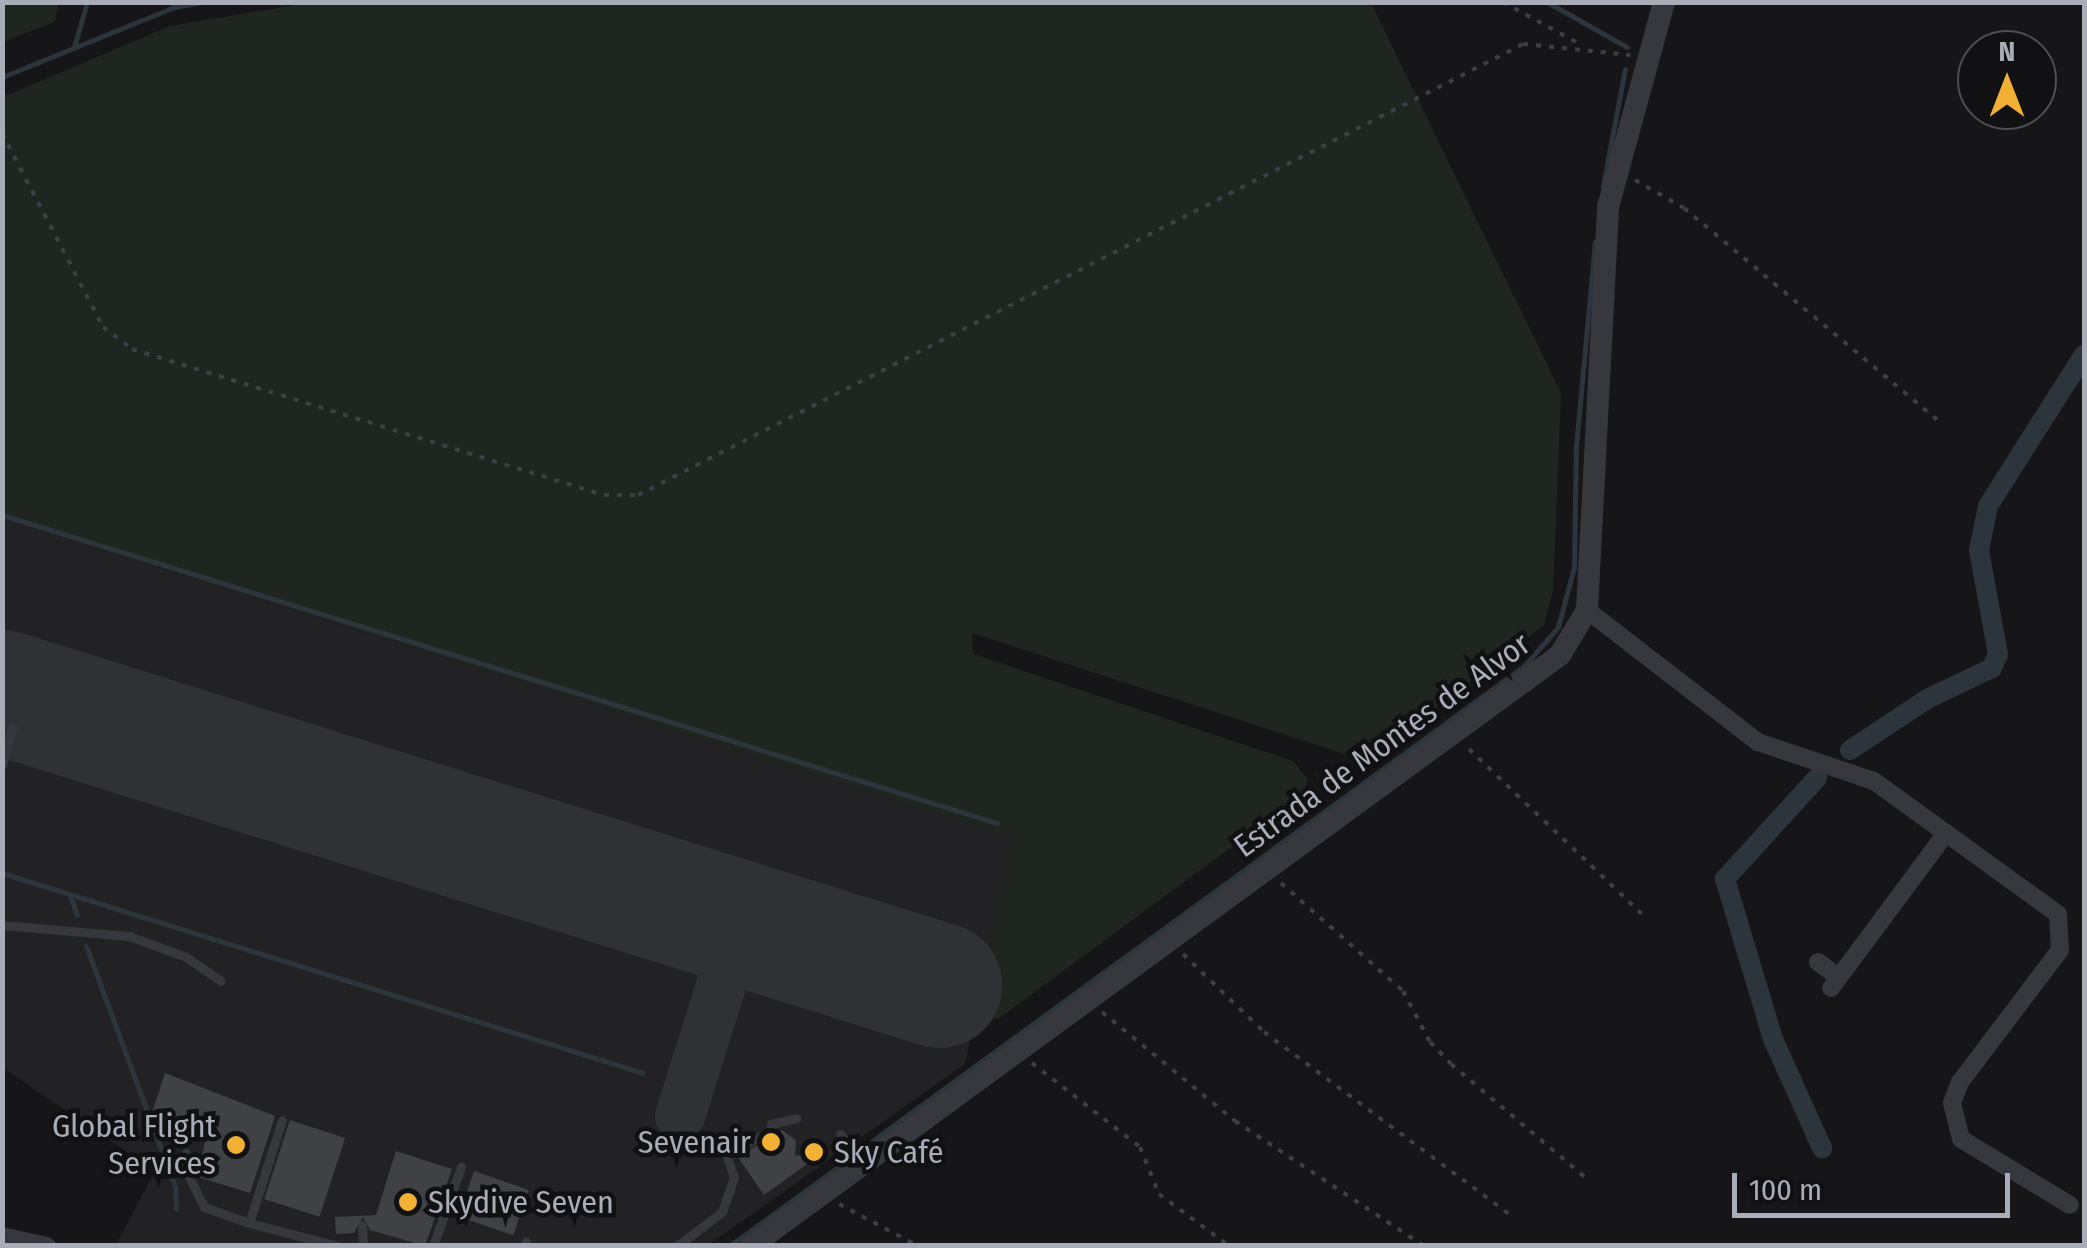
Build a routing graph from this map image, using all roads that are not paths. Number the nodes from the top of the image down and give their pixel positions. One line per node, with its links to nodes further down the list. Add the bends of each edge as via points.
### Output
1 (1664, 2): 2 (street, Estrada de Montes de Alvor, via 1608,208)
2 (1587, 610): 5 (street, via 1758,742 1874,781); 13 (street, Estrada de Montes de Alvor, via 1560,654 1454,736)
3 (12, 727): 4 (lane)
4 (2, 765)
5 (1946, 833): 7 (street, via 1834,983); 15 (street, via 2058,914 2064,932 2048,972 1960,1082 1952,1102 1954,1125 1961,1139)
6 (2, 924): 8 (lane, via 129,936 186,957)
7 (1818, 962)
8 (221, 980)
9 (796, 1118): 23 (lane, via 771,1124 772,1131 726,1154 734,1178 722,1212)
10 (282, 1120): 16 (lane)
11 (840, 1134): 13 (lane)
12 (186, 1153): 16 (lane, via 186,1171 204,1207)
13 (866, 1162): 24 (street, Estrada de Montes de Alvor)
14 (461, 1167): 22 (lane)
15 (2070, 1204)
16 (249, 1223): 20 (lane)
17 (362, 1224): 21 (lane)
18 (2, 1236): 19 (street)
19 (47, 1246)
20 (338, 1246)
21 (363, 1246)
22 (433, 1246)
23 (677, 1246)
24 (751, 1246)

